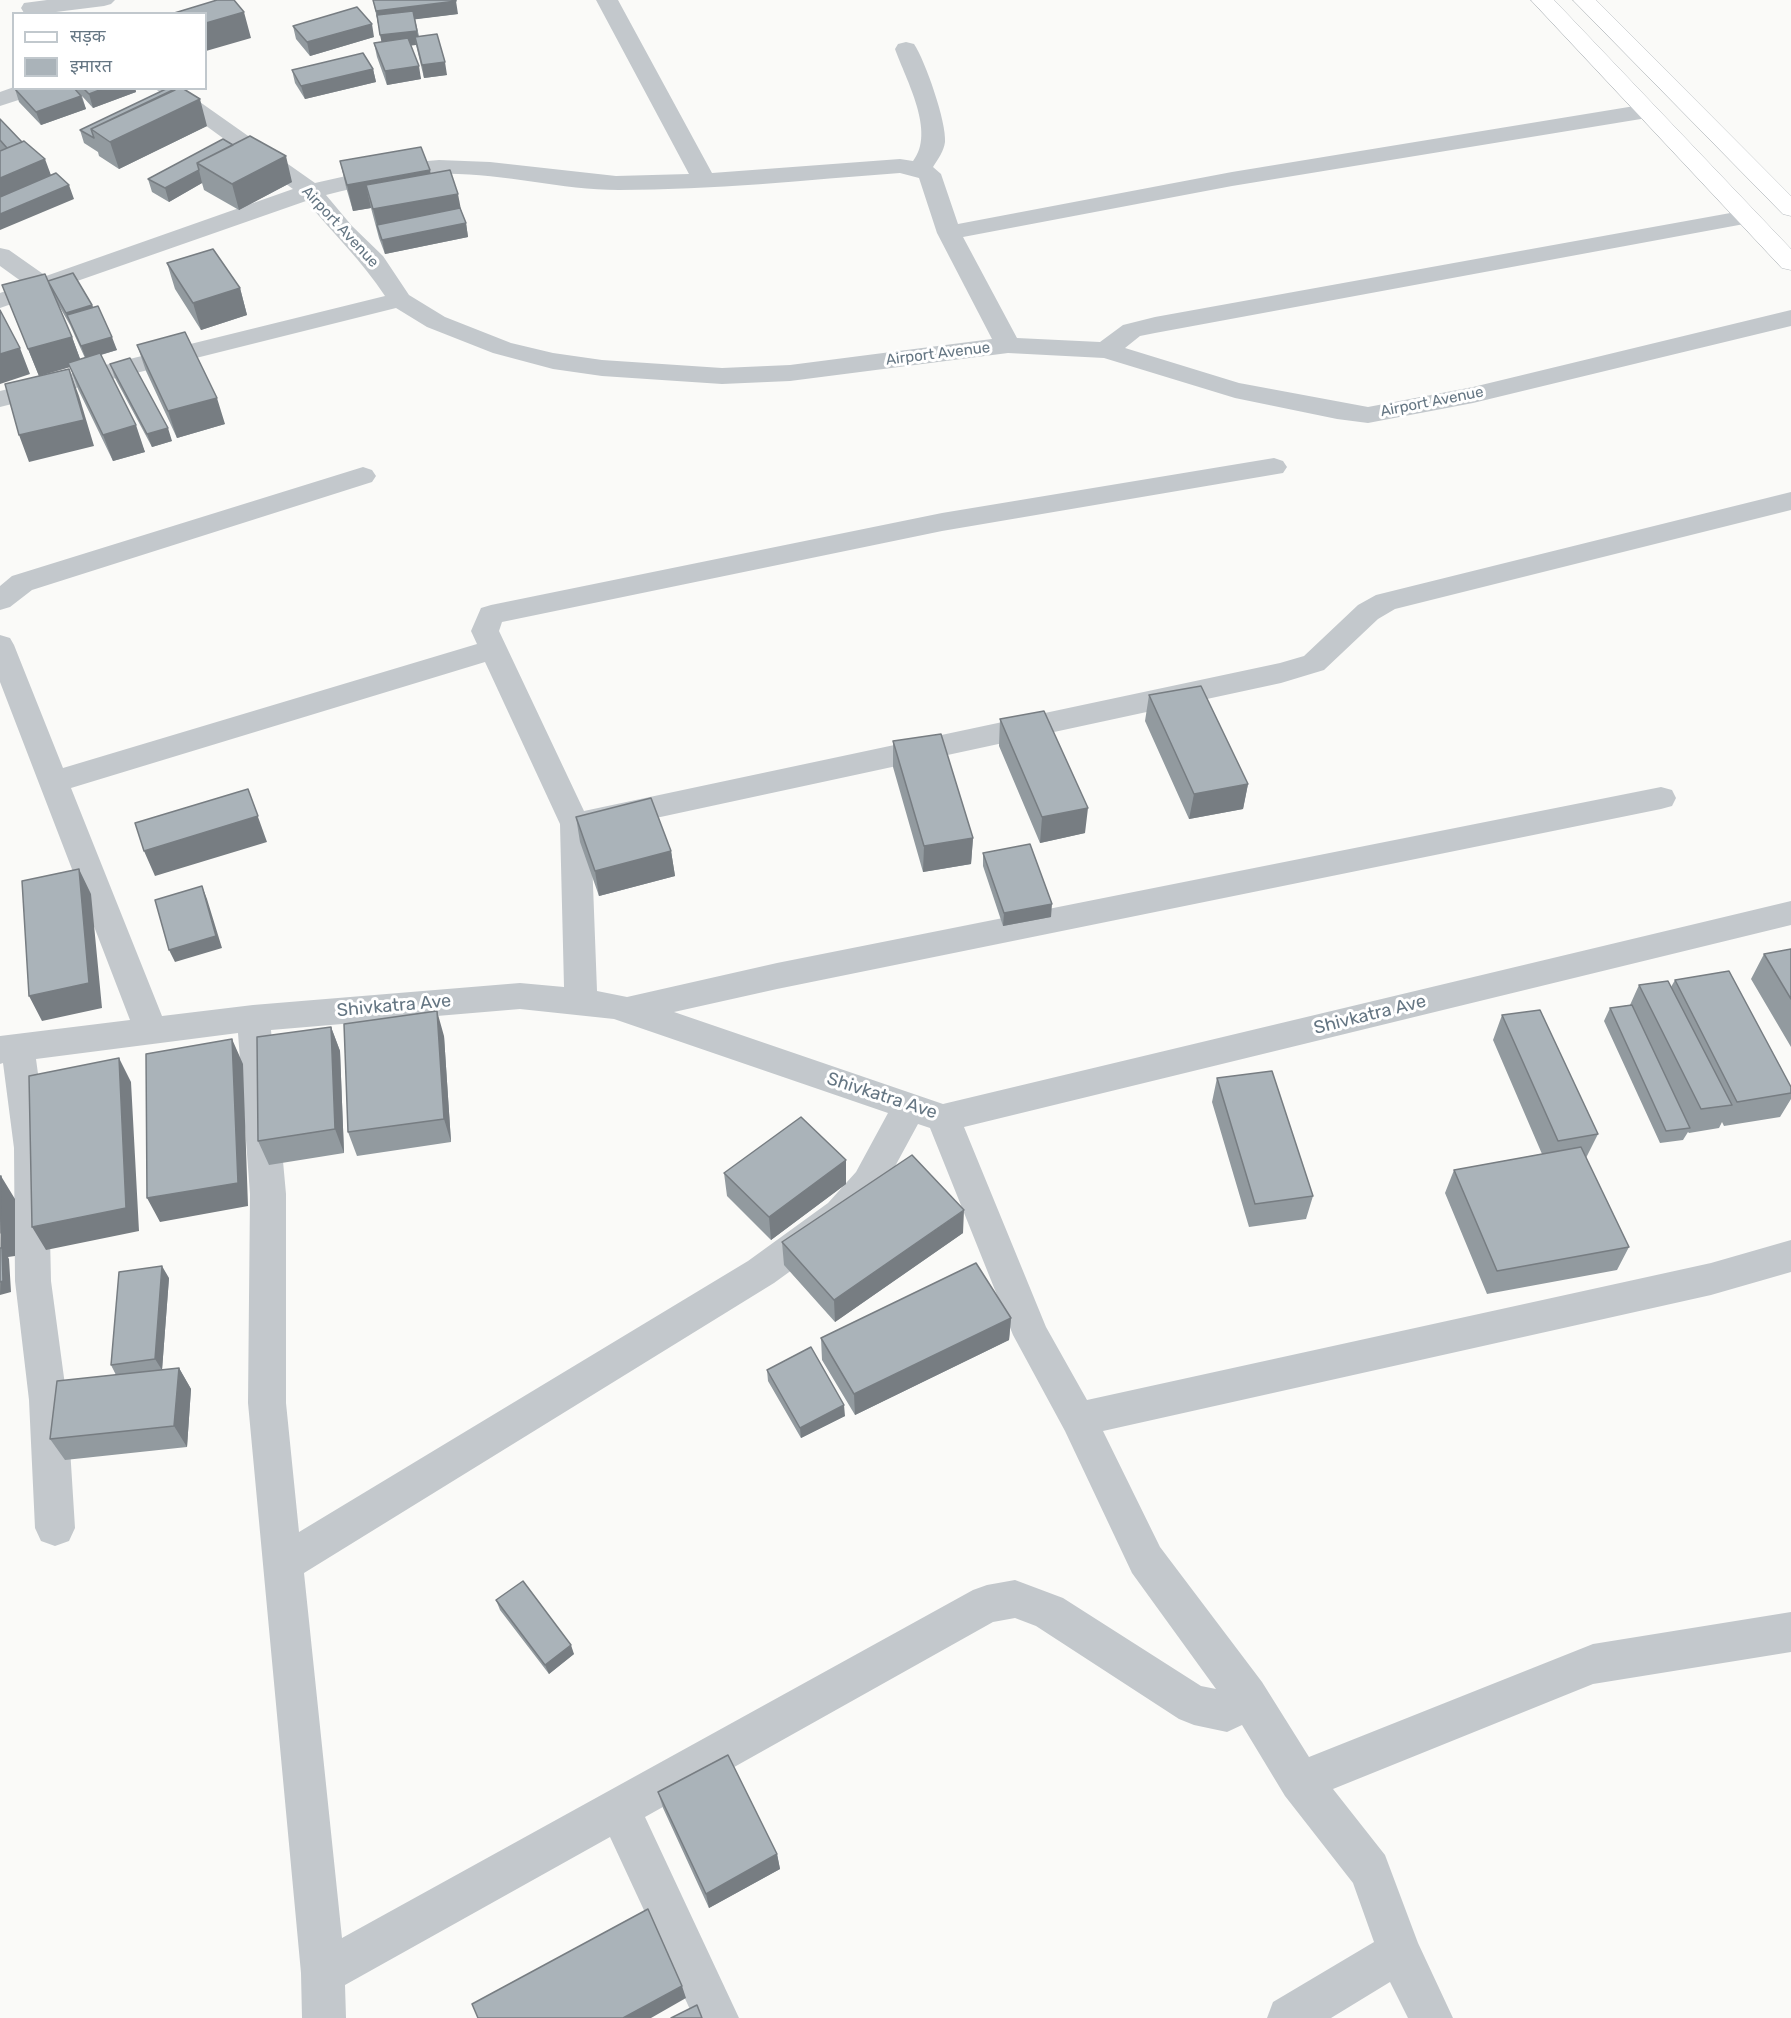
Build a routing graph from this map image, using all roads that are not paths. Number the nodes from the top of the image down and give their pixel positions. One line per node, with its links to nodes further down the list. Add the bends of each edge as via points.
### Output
1 (104, 0): 5 (street)
2 (607, 0): 12 (street)
3 (1542, 0): 10 (main road)
4 (1584, 0): 14 (main road)
5 (32, 7)
6 (906, 49): 11 (street, via 933,124 931,152)
7 (26, 90): 9 (street)
8 (168, 90): 13 (street, Airport Avenue)
9 (0, 99)
10 (1647, 111): 15 (main road); 16 (street, via 1232,179)
11 (919, 169): 12 (street, via 900,166); 16 (street, via 929,174)
12 (704, 181): 13 (street, via 616,183 439,167 404,170)
13 (311, 191): 19 (street); 20 (street, Airport Avenue, via 374,261)
14 (1791, 209)
15 (1747, 217): 18 (main road); 24 (street, via 1155,325 1132,330)
16 (949, 233): 23 (street)
17 (0, 255): 19 (street)
18 (1791, 263)
19 (42, 285): 21 (street)
20 (400, 300): 23 (street, Airport Avenue, via 436,322 502,348 602,368 722,376 790,373); 25 (street)
21 (0, 301)
22 (1791, 318): 24 (street, Airport Avenue, via 1473,395 1368,415 1235,390)
23 (1008, 345): 24 (street, Airport Avenue)
24 (1106, 350)
25 (0, 399)
26 (1274, 467): 31 (street, via 942,522 490,615 485,631)
27 (363, 476): 29 (street, via 22,583)
28 (1791, 501): 34 (street, via 1386,602 1368,612 1314,663 1281,673)
29 (0, 600)
30 (0, 645): 32 (street)
31 (493, 649): 32 (street); 34 (street)
32 (53, 782): 39 (street)
33 (1661, 798): 37 (street)
34 (575, 824): 36 (street)
35 (1791, 913): 41 (street, Shivkatra Ave)
36 (580, 1002): 37 (street, Shivkatra Ave); 38 (street, Shivkatra Ave, via 520,996)
37 (626, 1010): 41 (street, Shivkatra Ave)
38 (253, 1018): 39 (street, Shivkatra Ave); 45 (street, via 268,1194 267,1403)
39 (151, 1031): 40 (street, Shivkatra Ave)
40 (9, 1049): 44 (street, via 31,1148 33,1281 48,1400)
41 (926, 1112): 43 (street, via 983,1221 1031,1335); 45 (street, via 841,1214 761,1272)
42 (1791, 1256): 43 (street, via 1711,1279)
43 (1078, 1419): 47 (street, via 1146,1560)
44 (55, 1528)
45 (283, 1564): 51 (street)
46 (1791, 1632): 48 (street, via 1593,1664)
47 (1248, 1696): 48 (street); 49 (street, via 1227,1711 1194,1705 1049,1612 1015,1599 987,1604)
48 (1300, 1781): 50 (street, via 1370,1870)
49 (619, 1809): 51 (street); 53 (street)
50 (1400, 1952): 54 (street); 55 (street)
51 (323, 1973): 52 (street)
52 (324, 2018)
53 (717, 2018)
54 (1288, 2018)
55 (1431, 2018)

